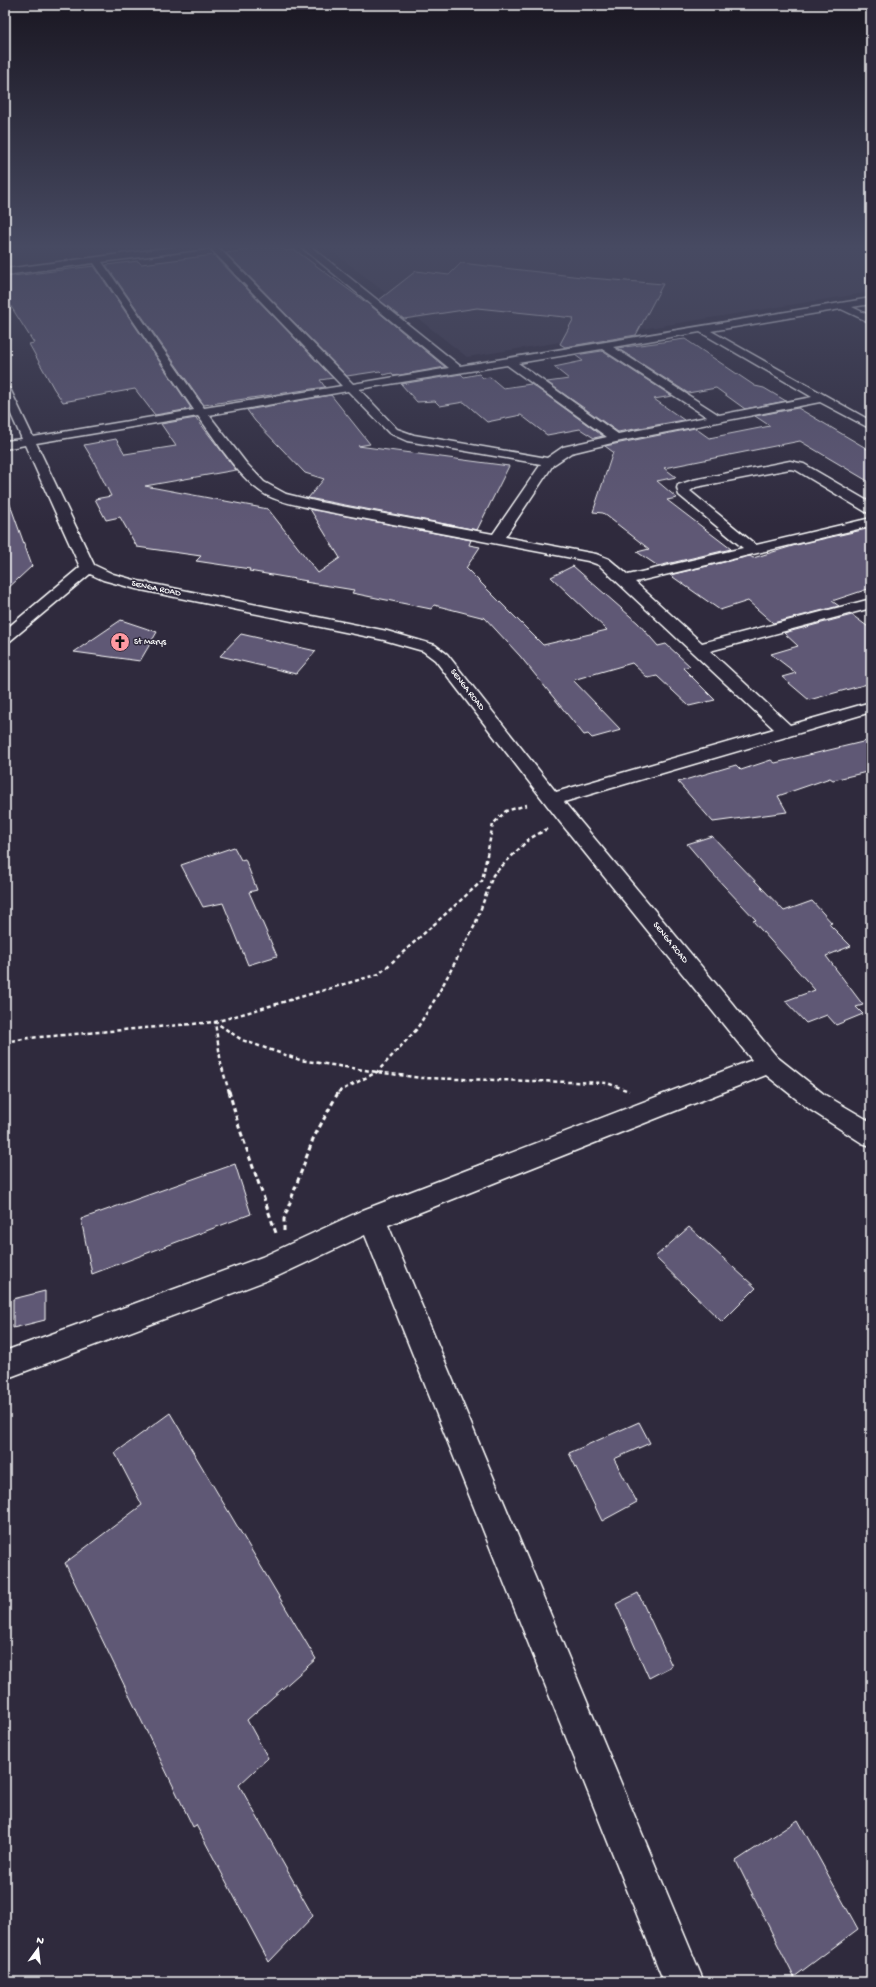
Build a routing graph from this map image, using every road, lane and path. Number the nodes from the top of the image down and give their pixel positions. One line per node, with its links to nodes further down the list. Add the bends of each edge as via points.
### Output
1 (150, 339): 12 (street)
2 (302, 339): 9 (street)
3 (419, 339): 8 (street)
4 (649, 339): 6 (street)
5 (717, 339): 11 (street)
6 (605, 346): 7 (street); 15 (street)
7 (510, 362): 8 (street); 17 (street)
8 (458, 370): 9 (street)
9 (350, 388): 12 (street); 20 (street, via 390,429 404,436)
10 (5, 389): 18 (street)
11 (822, 398): 14 (street); 15 (street)
12 (201, 412): 18 (street); 23 (street, via 242,466 260,485 282,497)
13 (871, 412): 14 (street)
14 (854, 416): 16 (street)
15 (716, 418): 17 (street)
16 (871, 426)
17 (616, 438): 20 (street, via 567,450)
18 (29, 441): 19 (street); 25 (street)
19 (5, 445)
20 (549, 462): 23 (street)
21 (871, 509): 24 (street, via 795,465 784,465 683,488 684,492)
22 (871, 522): 24 (street)
23 (497, 538): 26 (street, via 591,557 604,562)
24 (754, 550): 26 (street)
25 (88, 568): 28 (street); 32 (street, SENGA ROAD, via 129,583 388,636 429,648 441,656)
26 (625, 580): 29 (street)
27 (871, 603): 29 (street)
28 (5, 638)
29 (699, 649): 31 (street)
30 (871, 707): 31 (street)
31 (786, 731): 32 (street)
32 (552, 800): 33 (street, SENGA ROAD); 34 (path, via 506,811 493,824 482,881 379,974)
33 (567, 818): 36 (street, SENGA ROAD); 37 (path, via 529,838 493,875 475,924 437,996 416,1030)
34 (215, 1022): 35 (path); 37 (path, via 242,1040 300,1060); 41 (path, via 223,1071 239,1127)
35 (5, 1042)
36 (769, 1064): 38 (street); 39 (street, SENGA ROAD, via 817,1102)
37 (377, 1072): 38 (path, via 421,1078 607,1083); 41 (path, via 339,1090 313,1139 284,1219)
38 (665, 1105): 40 (street)
39 (871, 1136)
40 (372, 1219): 41 (street); 43 (street)
41 (284, 1259): 42 (street)
42 (5, 1365)
43 (684, 1982)

